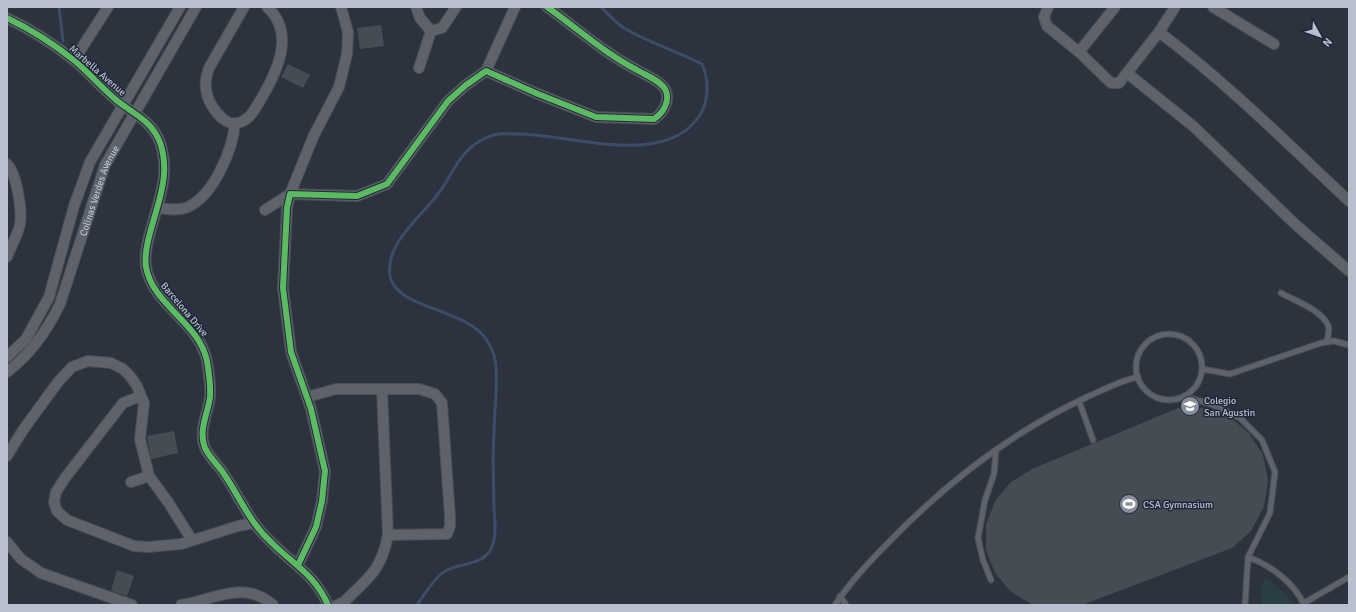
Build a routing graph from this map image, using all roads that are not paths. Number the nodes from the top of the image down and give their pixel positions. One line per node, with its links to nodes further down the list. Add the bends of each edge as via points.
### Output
1 (108, 7): 20 (street)
2 (180, 7): 24 (street, Colinas Verdes Avenue)
3 (196, 7): 25 (street, Colinas Verdes Avenue)
4 (244, 7): 26 (street, via 209,68 205,82 206,95 214,108 224,120)
5 (267, 7): 26 (street, via 276,17 280,29 281,59 277,72 252,115)
6 (341, 7): 28 (street, via 348,32 343,74)
7 (416, 7): 16 (street, via 420,18)
8 (456, 7): 16 (street, via 442,28)
9 (515, 7): 22 (street)
10 (547, 7): 22 (street, via 614,58 654,80 666,90 667,98 661,115 654,119 596,117)
11 (1048, 7): 19 (street, via 1044,17 1047,26)
12 (1115, 7): 19 (street)
13 (1176, 7): 17 (street)
14 (1213, 7): 18 (street)
15 (7, 18): 20 (street, Marbella Avenue, via 22,25)
16 (431, 32): 21 (street)
17 (1159, 32): 23 (street); 29 (street, via 1188,53 1270,125)
18 (1274, 44)
19 (1079, 52): 23 (street, via 1111,83 1118,83)
20 (74, 60): 24 (street, Marbella Avenue)
21 (419, 68)
22 (486, 71): 28 (street, via 448,101 387,184 357,196)
23 (1127, 73): 33 (street, via 1193,126 1296,225)
24 (122, 104): 25 (street, Marbella Avenue); 37 (street, Colinas Verdes Avenue, via 90,162 74,206 49,297 26,339)
25 (135, 112): 30 (street, Barcelona Drive, via 152,130 162,148 165,172); 39 (street, Colinas Verdes Avenue, via 105,165 53,320 38,343)
26 (235, 123): 30 (street, via 229,153 203,195 187,207)
27 (7, 164): 32 (street, via 17,182 20,224)
28 (290, 194): 31 (street); 44 (street, via 283,288 291,352)
29 (1349, 201)
30 (158, 208): 51 (street, Barcelona Drive, via 146,254 150,282 203,345 210,377 210,397 203,431 205,448)
31 (265, 210)
32 (7, 257)
33 (1349, 271)
34 (1281, 293): 35 (lane, via 1324,319 1329,331)
35 (1327, 341): 36 (lane); 38 (lane, via 1230,374)
36 (1349, 345)
37 (7, 357)
38 (1202, 369): 40 (lane, via 1200,356 1193,344 1182,337 1169,334 1150,341 1141,351 1137,364); 43 (lane, via 1198,383)
39 (7, 372)
40 (1138, 377): 43 (lane, via 1146,390 1158,398 1173,399); 45 (lane, via 1122,381)
41 (382, 389): 44 (street, via 336,389); 52 (street); 52 (street, via 419,389 435,394 442,404 450,517 447,534)
42 (141, 396): 48 (street, via 123,369 100,361 78,363 58,382); 49 (street, via 144,403 140,439); 53 (street, via 122,403 65,478 56,492 56,511 67,520 134,546 161,547)
43 (1184, 396): 55 (lane, via 1213,405 1240,418 1262,440 1275,472 1270,513)
44 (307, 397): 56 (street, via 325,471 316,527)
45 (1079, 401): 46 (lane); 47 (lane, via 1016,435)
46 (1093, 440)
47 (996, 450): 58 (lane, via 994,474 985,500 978,538); 59 (lane, via 912,518)
48 (7, 456)
49 (149, 476): 50 (street); 53 (street)
50 (131, 482)
51 (253, 523): 53 (street); 56 (street, Barcelona Drive, via 272,544)
52 (388, 535): 65 (street, via 378,568)
53 (192, 540)
54 (7, 542): 61 (street, via 22,559 41,573)
55 (1248, 557): 60 (lane, via 1265,563 1291,586); 68 (lane)
56 (298, 565): 64 (street, Barcelona Drive, via 312,579)
57 (1349, 576): 60 (lane)
58 (991, 580)
59 (840, 596): 66 (lane); 67 (lane)
60 (1304, 604)
61 (132, 605)
62 (181, 605): 63 (street, via 238,591 259,595)
63 (273, 605)
64 (328, 605)
65 (338, 605)
66 (835, 605)
67 (846, 605)
68 (1246, 605)

